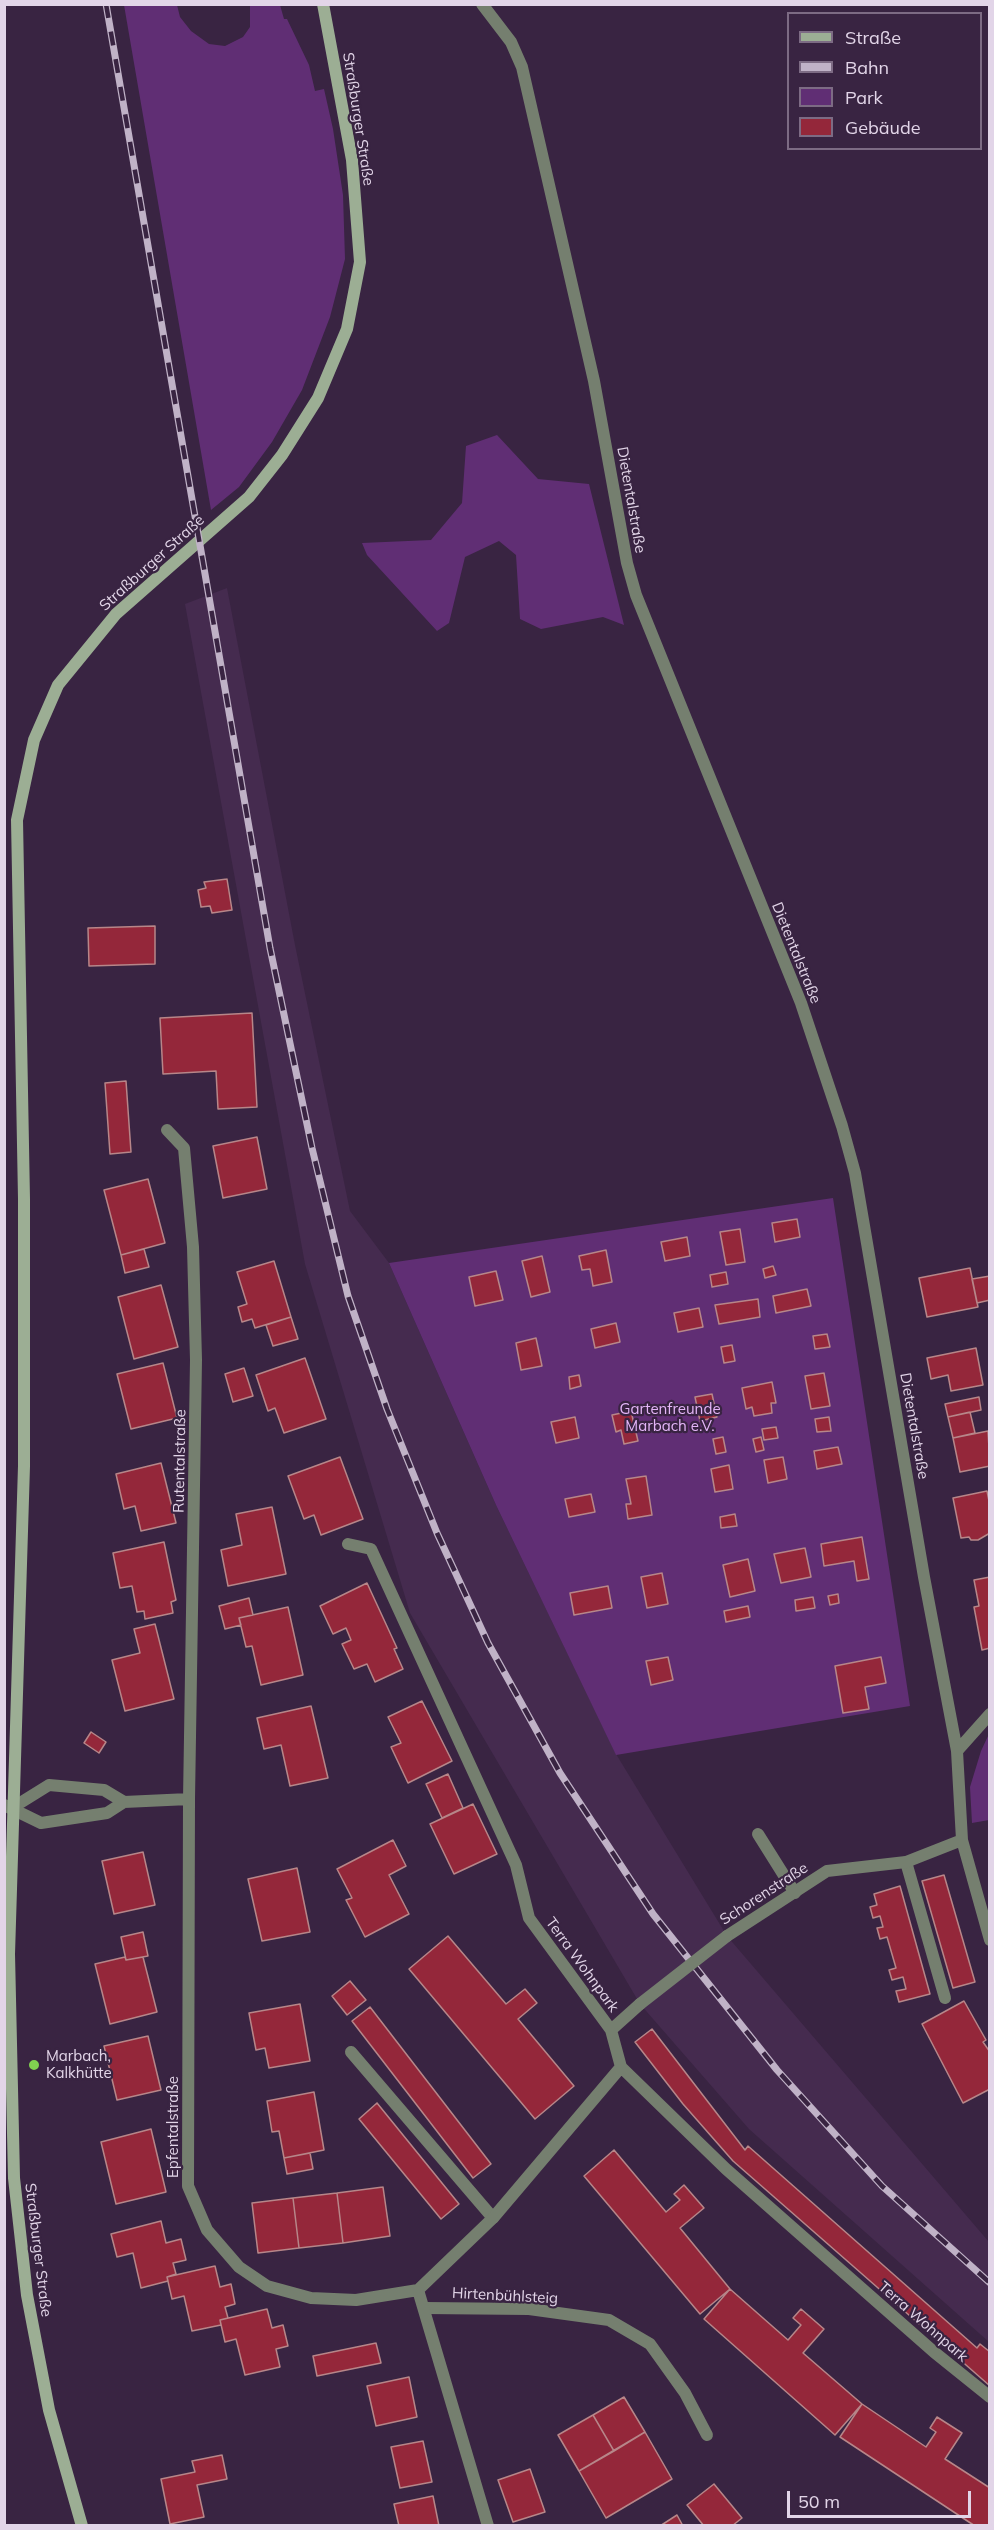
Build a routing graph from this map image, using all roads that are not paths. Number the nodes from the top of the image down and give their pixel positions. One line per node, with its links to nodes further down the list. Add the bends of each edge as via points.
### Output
1 (323, 4): 9 (main road, Straßburger Straße, via 352,160 360,262 347,329 318,398 282,455 249,497 116,614 58,685 33,740 17,820 24,1466)
2 (482, 4): 6 (street, Dietentalstraße, via 511,42 522,67 594,381 636,595 801,1003 855,1173)
3 (166, 1130): 7 (street, Rutentalstraße, via 184,1148 193,1247 196,1359)
4 (348, 1544): 16 (street, Terra Wohnpark, via 371,1549 516,1865 530,1918)
5 (990, 1714): 6 (street)
6 (957, 1751): 11 (street, Dietentalstraße)
7 (189, 1799): 8 (street); 20 (street, Epfentalstraße, via 188,2186 207,2230 239,2267 267,2286 311,2298 356,2300)
8 (124, 1802): 9 (street, via 107,1813 40,1822); 9 (street, via 104,1790 49,1785)
9 (8, 1806): 24 (main road, Straßburger Straße, via 14,2178 27,2295 47,2398)
10 (758, 1834): 13 (street)
11 (962, 1840): 12 (street, Schorenstraße); 14 (street, Dietentalstraße)
12 (906, 1862): 13 (street, Schorenstraße, via 826,1871); 15 (street)
13 (795, 1893): 16 (street, Schorenstraße, bridge, via 727,1936)
14 (990, 1940)
15 (945, 1998)
16 (611, 2030): 18 (street, Terra Wohnpark)
17 (351, 2052): 19 (street)
18 (621, 2067): 19 (street); 22 (street, Terra Wohnpark, via 726,2169)
19 (493, 2218): 20 (street)
20 (418, 2290): 21 (street)
21 (425, 2308): 23 (street, Hirtenbühlsteig, via 529,2309 609,2320 650,2344 685,2393); 25 (street)
22 (990, 2397)
23 (707, 2435)
24 (82, 2526)
25 (488, 2526)

